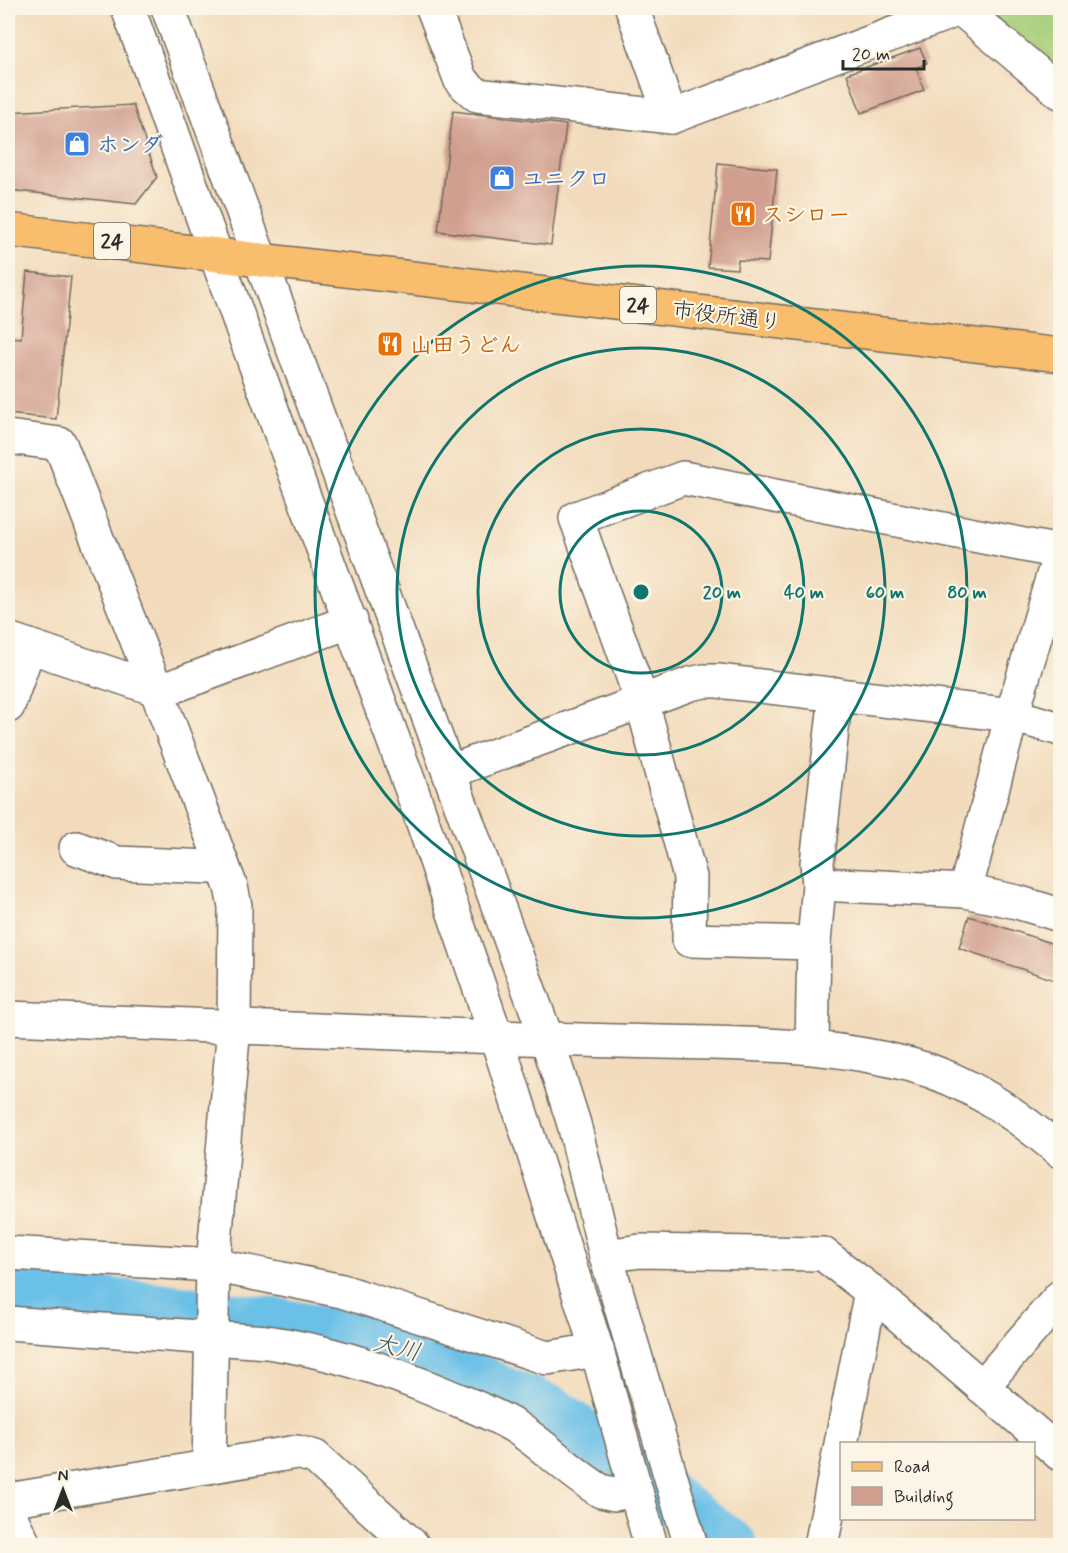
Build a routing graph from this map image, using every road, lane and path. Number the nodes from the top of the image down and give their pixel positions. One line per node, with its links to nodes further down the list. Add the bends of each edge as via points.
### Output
1 (128, 8): 9 (street)
2 (168, 8): 10 (street)
3 (433, 8): 7 (street, via 461,81 477,95)
4 (632, 8): 7 (street)
5 (961, 8): 6 (street); 7 (street)
6 (1060, 92)
7 (671, 117)
8 (8, 230): 9 (main road, 24)
9 (216, 254): 10 (main road, 市役所通り / 24); 14 (street)
10 (261, 259): 11 (main road, 市役所通り / 24); 22 (street)
11 (1060, 355)
12 (8, 437): 16 (street, via 60,444)
13 (1060, 552): 18 (street, via 683,478 576,518); 20 (street)
14 (351, 621): 16 (street, via 171,687); 31 (street)
15 (18, 643): 16 (street); 19 (street)
16 (156, 689): 24 (street)
17 (836, 694): 18 (street, via 704,681); 20 (street); 25 (street)
18 (642, 702): 22 (street); 28 (street, via 690,877 689,940)
19 (8, 706)
20 (1012, 715): 21 (street); 26 (street)
21 (1060, 729)
22 (449, 772): 32 (street)
23 (76, 848): 24 (street, via 117,863 210,867)
24 (221, 862): 30 (street, via 235,906)
25 (819, 884): 26 (street); 28 (street)
26 (964, 891): 27 (street)
27 (1060, 915)
28 (814, 943): 33 (street)
29 (8, 1018): 30 (street)
30 (234, 1026): 31 (street); 37 (street)
31 (496, 1036): 32 (street); 42 (street)
32 (547, 1039): 33 (street); 36 (street, via 574,1124)
33 (812, 1046): 34 (street, via 914,1065 980,1092)
34 (1060, 1151)
35 (8, 1253): 37 (street)
36 (606, 1256): 38 (street, via 640,1251 823,1254); 54 (street)
37 (213, 1274): 41 (street); 42 (street, via 342,1291 547,1358)
38 (871, 1291): 43 (street); 44 (street)
39 (1060, 1297): 43 (street)
40 (8, 1323): 41 (street)
41 (212, 1332): 47 (street); 49 (street, via 310,1348 404,1377 516,1428 601,1491)
42 (597, 1350): 49 (street)
43 (982, 1387): 46 (street)
44 (842, 1442)
45 (840, 1452): 55 (street)
46 (1060, 1454)
47 (209, 1467): 48 (street); 52 (street, via 297,1452 315,1457)
48 (8, 1500)
49 (639, 1501): 53 (street)
50 (8, 1512): 51 (street)
51 (25, 1545)
52 (413, 1545)
53 (651, 1545)
54 (691, 1545)
55 (822, 1545)

